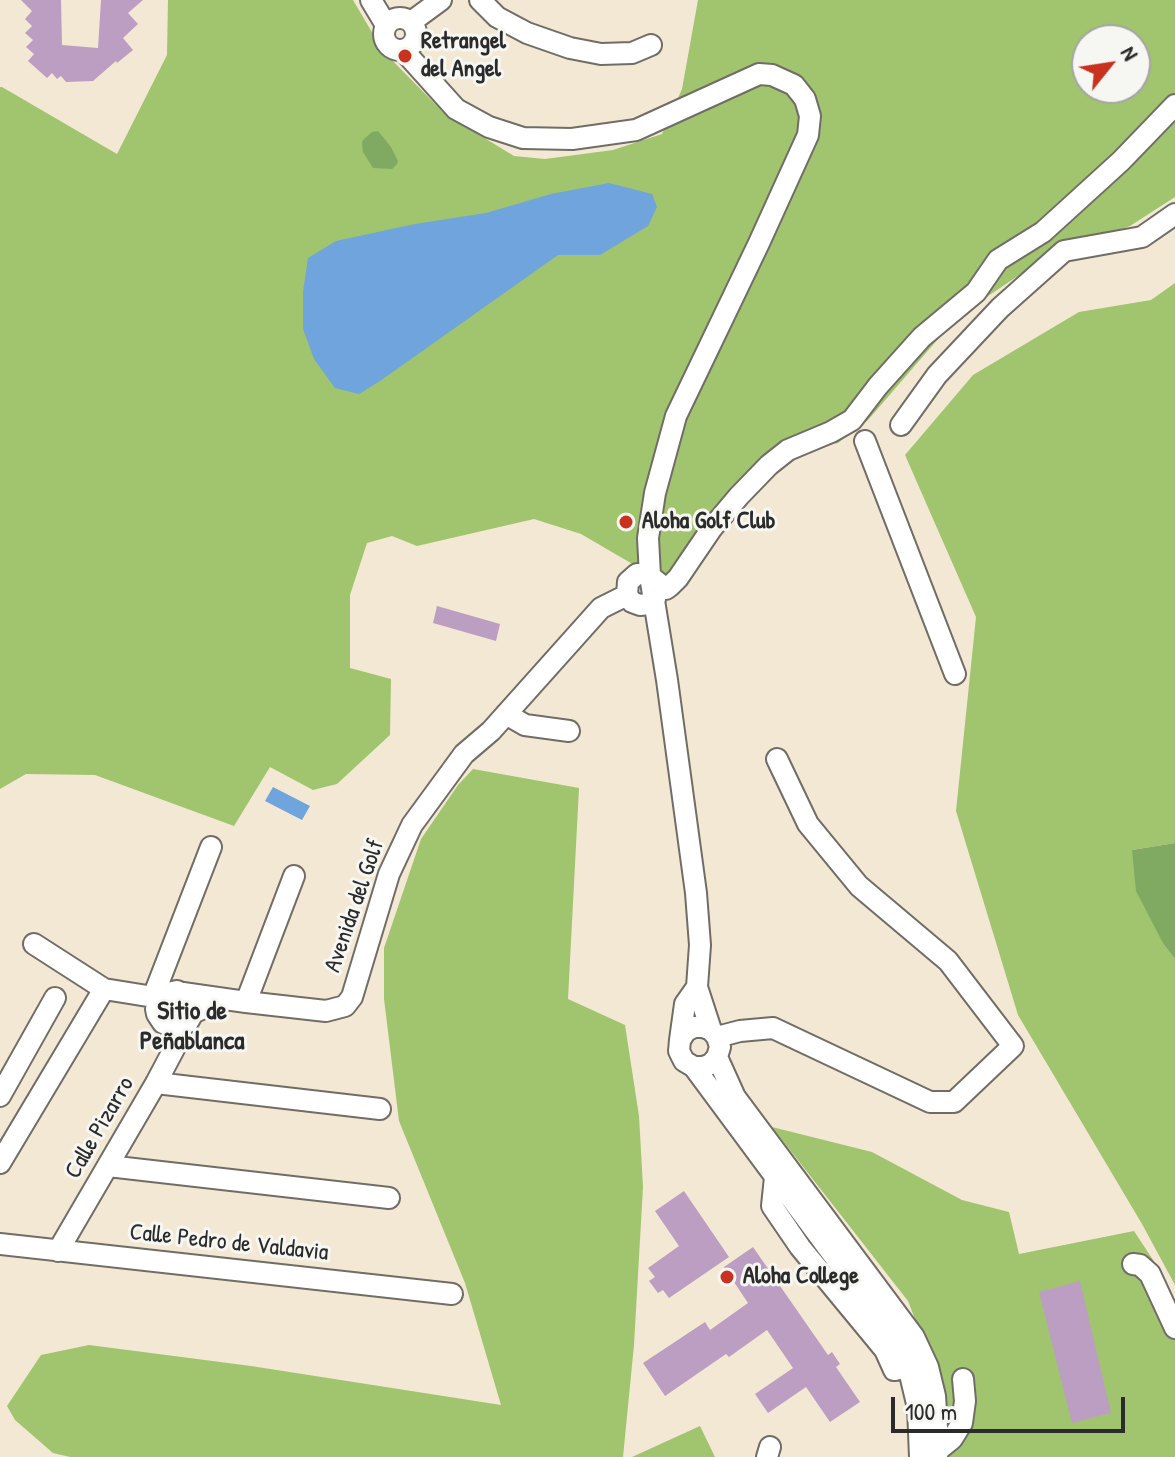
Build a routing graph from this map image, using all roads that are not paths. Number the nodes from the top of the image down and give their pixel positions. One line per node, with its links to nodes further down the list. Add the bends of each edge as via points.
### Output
1 (371, 0): 5 (street)
2 (441, 0): 4 (street)
3 (480, 0): 6 (street, via 517,28 570,48 632,53)
4 (411, 22): 5 (street, via 398,18); 7 (street, via 415,42)
5 (386, 25): 7 (street, via 389,46)
6 (651, 45)
7 (403, 50): 12 (street, via 456,109 523,138 572,139 636,130 759,74 794,85 805,99 808,135 676,416 655,493 648,538)
8 (1175, 105): 12 (street, via 1043,232 998,260 976,292 922,337 852,420 788,450 769,465 712,528 670,586 666,589)
9 (1175, 214): 10 (street, via 1142,237 1064,251 937,375)
10 (901, 425)
11 (865, 441): 15 (street)
12 (650, 576): 13 (street, via 632,577); 14 (street)
13 (627, 595): 14 (street, via 640,605); 16 (street, Avenida del Golf, via 601,608)
14 (655, 599): 22 (street, via 696,893)
15 (955, 674)
16 (506, 714): 17 (street, via 525,725); 28 (street, Avenida del Golf, via 464,754 412,825 389,874 345,1006 326,1011)
17 (569, 731)
18 (777, 759): 31 (street, via 808,824 850,876 948,961 1013,1046 954,1102 930,1102 773,1028 740,1031)
19 (211, 847): 26 (street)
20 (294, 876): 28 (street)
21 (34, 944): 23 (street)
22 (697, 987): 30 (street, via 685,1004); 31 (street)
23 (104, 989): 26 (street, Avenida del Golf); 36 (street)
24 (183, 993): 26 (street, Avenida del Golf, via 170,991); 27 (street, Avenida del Golf); 29 (street, via 191,1001)
25 (55, 998): 34 (street)
26 (156, 998): 29 (street, via 159,1019 168,1026)
27 (224, 998): 28 (street, Avenida del Golf); 29 (street)
28 (246, 1002)
29 (186, 1020): 33 (street, Calle Pizarro)
30 (680, 1040): 31 (street, via 686,1031 703,1027); 32 (street, via 684,1061)
31 (715, 1042): 32 (street, via 711,1064); 45 (street, via 735,1097 914,1337 935,1396)
32 (694, 1067): 45 (street, via 894,1337 908,1366)
33 (156, 1083): 35 (street); 37 (street, Calle Pizarro)
34 (0, 1096)
35 (380, 1109)
36 (0, 1163)
37 (108, 1166): 38 (street); 40 (street, Calle Pizarro)
38 (389, 1198)
39 (0, 1244): 40 (street, Calle Pedro de Valdavia)
40 (58, 1251): 42 (street, Calle Pedro de Valdavia)
41 (1133, 1264): 43 (street, via 1150,1274)
42 (452, 1294)
43 (1175, 1328)
44 (963, 1379): 45 (street, via 962,1423)
45 (931, 1455)

